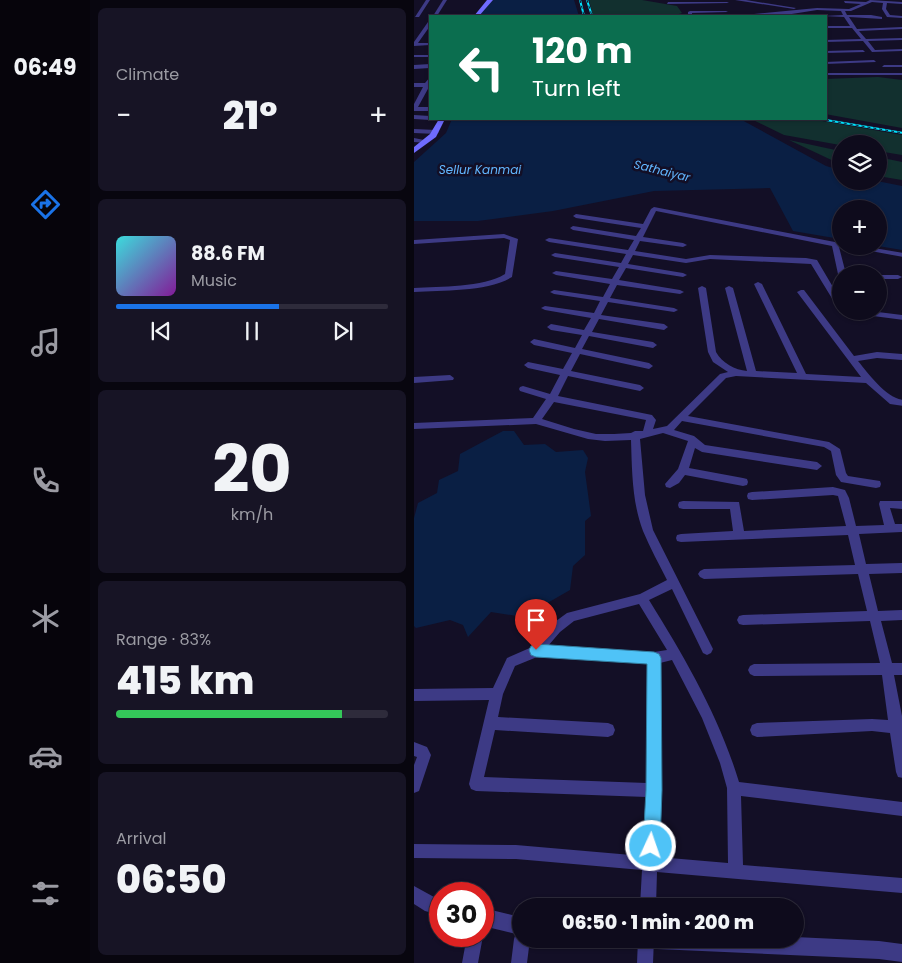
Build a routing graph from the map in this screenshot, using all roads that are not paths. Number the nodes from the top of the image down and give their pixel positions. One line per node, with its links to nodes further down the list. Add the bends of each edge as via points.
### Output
1 (428, 0): 20 (street)
2 (446, 0): 15 (street)
3 (490, 0): 16 (main road)
4 (737, 0): 9 (street)
5 (877, 1): 6 (street); 10 (street)
6 (885, 2): 7 (street); 24 (street, via 884,10)
7 (902, 3)
8 (668, 4): 13 (street)
9 (746, 4): 14 (street, via 793,7); 18 (street); 19 (street, via 770,9)
10 (862, 4): 11 (street); 11 (street)
11 (843, 6): 14 (street); 23 (street)
12 (689, 8): 13 (street)
13 (726, 8): 17 (street, via 690,12)
14 (797, 11): 19 (street)
15 (436, 15)
16 (477, 15)
17 (690, 15)
18 (746, 15)
19 (777, 15)
20 (416, 16): 21 (street)
21 (424, 16)
22 (827, 16): 23 (street)
23 (846, 16): 26 (street); 26 (street, via 878,19)
24 (890, 17): 25 (street); 27 (street, via 897,24)
25 (902, 17)
26 (849, 22): 29 (street); 30 (street)
27 (902, 23)
28 (429, 24): 33 (street)
29 (828, 28): 30 (street); 37 (street); 41 (street)
30 (856, 28): 31 (street); 37 (street)
31 (902, 28)
32 (414, 31): 33 (street)
33 (424, 31): 34 (street); 44 (street)
34 (429, 31)
35 (902, 34): 36 (street)
36 (889, 35): 37 (street); 38 (street)
37 (862, 36): 42 (street)
38 (893, 39): 39 (street); 42 (street); 43 (street)
39 (902, 39)
40 (827, 41): 41 (street)
41 (838, 41): 42 (street); 46 (street)
42 (866, 41): 47 (street)
43 (900, 44): 47 (street); 49 (street)
44 (415, 46): 45 (street); 52 (street)
45 (429, 46)
46 (843, 46): 47 (street); 48 (street)
47 (870, 46): 49 (street, via 876,51)
48 (827, 47)
49 (902, 50)
50 (863, 51): 51 (street)
51 (827, 52)
52 (414, 55): 54 (street)
53 (867, 55): 55 (street)
54 (429, 56)
55 (827, 56)
56 (874, 61): 57 (street)
57 (827, 63)
58 (429, 66): 60 (street)
59 (902, 66): 61 (street)
60 (414, 67)
61 (827, 68)
62 (827, 74): 63 (street)
63 (902, 74)
64 (414, 85): 65 (street)
65 (429, 85): 67 (street)
66 (414, 109): 68 (street)
67 (414, 109)
68 (429, 109)
69 (414, 117): 70 (street)
70 (429, 118)
71 (442, 120): 73 (main road)
72 (414, 131): 73 (street)
73 (436, 132): 74 (main road)
74 (415, 146)
75 (576, 216): 76 (street)
76 (644, 226): 78 (street); 81 (street, via 654,209)
77 (573, 228): 78 (street)
78 (638, 238): 82 (street); 83 (street)
79 (549, 240): 83 (street)
80 (414, 242): 98 (street, via 504,236 514,239 506,278 484,284)
81 (832, 244)
82 (683, 245)
83 (629, 253): 87 (street); 90 (street, via 693,260 710,257 806,260 814,262)
84 (887, 253): 85 (street)
85 (902, 255)
86 (554, 256): 87 (street)
87 (622, 265): 89 (street); 94 (street)
88 (556, 273): 94 (street)
89 (683, 275)
90 (823, 275): 91 (street); 99 (street)
91 (832, 275)
92 (887, 277): 93 (street)
93 (898, 277)
94 (613, 281): 101 (street); 103 (street)
95 (758, 284): 122 (street)
96 (702, 288): 120 (street, via 712,352 716,360)
97 (729, 288): 121 (street)
98 (414, 290)
99 (832, 291)
100 (554, 292): 103 (street)
101 (680, 292)
102 (801, 292): 116 (street)
103 (604, 299): 105 (street); 106 (street)
104 (544, 308): 106 (street)
105 (674, 310)
106 (595, 316): 110 (street); 111 (street)
107 (887, 316): 108 (street)
108 (902, 318)
109 (551, 327): 111 (street)
110 (664, 328)
111 (586, 332): 113 (street); 114 (street)
112 (534, 342): 114 (street)
113 (653, 345)
114 (576, 352): 118 (street); 119 (street)
115 (902, 357): 116 (street, via 878,354)
116 (853, 359): 125 (street)
117 (528, 365): 119 (street)
118 (648, 366)
119 (566, 373): 126 (street); 128 (street)
120 (736, 373): 121 (street); 130 (street, via 723,376)
121 (752, 374): 122 (street)
122 (803, 377): 125 (street)
123 (450, 378): 124 (street)
124 (414, 380)
125 (868, 380): 129 (street, via 893,402)
126 (640, 388)
127 (523, 390): 128 (street)
128 (552, 398): 131 (street); 134 (street, via 649,417 651,420)
129 (902, 403)
130 (681, 418): 133 (street); 140 (street, via 826,444 835,449 841,475 845,479)
131 (536, 422): 132 (street); 134 (street, via 594,437)
132 (414, 426)
133 (663, 430): 134 (street); 135 (street)
134 (641, 434): 151 (street, via 637,479 643,511 648,531)
135 (692, 440): 136 (street, via 702,448); 137 (street)
136 (817, 466)
137 (683, 471): 138 (street); 139 (street)
138 (743, 482)
139 (670, 484)
140 (876, 484)
141 (752, 496): 145 (street, via 837,491 844,498)
142 (684, 505): 146 (street, via 735,505)
143 (902, 505): 144 (street, via 884,504)
144 (897, 528): 145 (street)
145 (851, 531): 146 (street); 149 (street)
146 (739, 535): 147 (street)
147 (681, 538)
148 (902, 568): 149 (street)
149 (861, 569): 150 (street); 154 (street)
150 (704, 574)
151 (674, 582): 152 (street); 156 (street)
152 (642, 598): 157 (street, via 571,618 556,628); 158 (street)
153 (902, 615): 154 (street)
154 (874, 616): 155 (street); 160 (street)
155 (743, 620)
156 (707, 649)
157 (536, 650): 159 (street); 163 (street, via 511,662)
158 (675, 654): 159 (street); 172 (street, via 706,709)
159 (654, 658): 173 (street)
160 (887, 669): 161 (street); 162 (street); 166 (street)
161 (902, 669)
162 (754, 670)
163 (497, 694): 164 (street); 165 (street)
164 (414, 695)
165 (490, 723): 167 (street); 173 (street, via 476,784)
166 (899, 727): 168 (street, via 872,725); 170 (street)
167 (608, 730)
168 (757, 730)
169 (414, 749): 171 (street, via 424,755)
170 (902, 772)
171 (414, 786)
172 (734, 788): 174 (street); 177 (street)
173 (654, 790): 176 (street)
174 (902, 810)
175 (414, 851): 176 (street, via 516,852)
176 (650, 864): 177 (street); 180 (street)
177 (736, 871): 178 (street)
178 (902, 886)
179 (414, 894): 181 (street)
180 (648, 898)
181 (429, 904)
182 (494, 921): 183 (street)
183 (512, 924)
184 (804, 946): 188 (street)
185 (473, 947): 189 (street)
186 (521, 948): 190 (street)
187 (643, 948): 191 (street)
188 (902, 953)
189 (470, 963)
190 (519, 963)
191 (645, 963)

